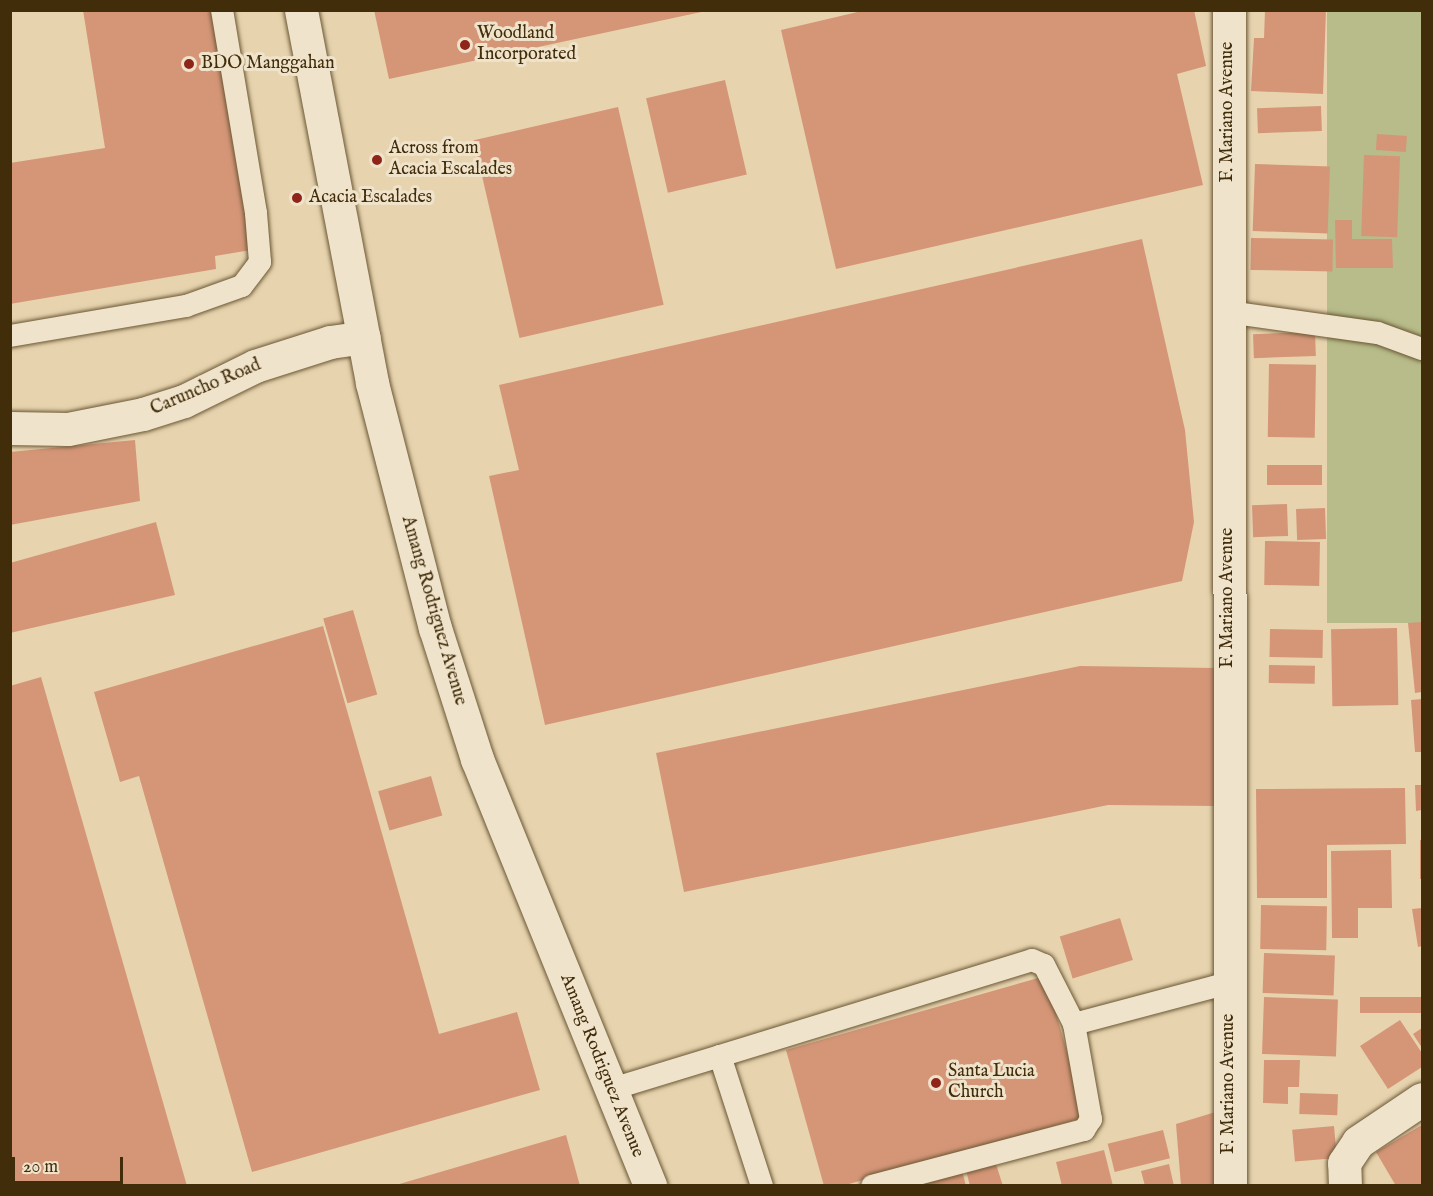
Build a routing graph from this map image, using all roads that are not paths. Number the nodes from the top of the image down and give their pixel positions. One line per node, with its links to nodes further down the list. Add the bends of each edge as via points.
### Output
1 (222, 10): 5 (lane, via 256,213 260,262 242,286 186,306)
2 (301, 10): 6 (street, Amang Rodriguez Avenue)
3 (1228, 10): 4 (street, F. Mariano Avenue)
4 (1228, 312): 7 (lane, via 1378,333); 9 (street, F. Mariano Avenue)
5 (10, 336)
6 (364, 336): 8 (street, Caruncho Road, via 330,342 255,366 184,401 143,414 68,429); 12 (street, Amang Rodriguez Avenue, via 417,563 477,759)
7 (1422, 349)
8 (10, 428)
9 (1228, 983): 10 (lane); 17 (street, F. Mariano Avenue)
10 (1074, 1023): 11 (lane, via 1044,966 1032,960); 16 (lane, via 1090,1119 1084,1130)
11 (720, 1056): 12 (lane); 15 (lane)
12 (612, 1089): 14 (street, Amang Rodriguez Avenue)
13 (1422, 1099): 18 (street, via 1358,1142 1344,1163)
14 (650, 1185)
15 (762, 1185)
16 (872, 1185)
17 (1230, 1185)
18 (1345, 1185)

